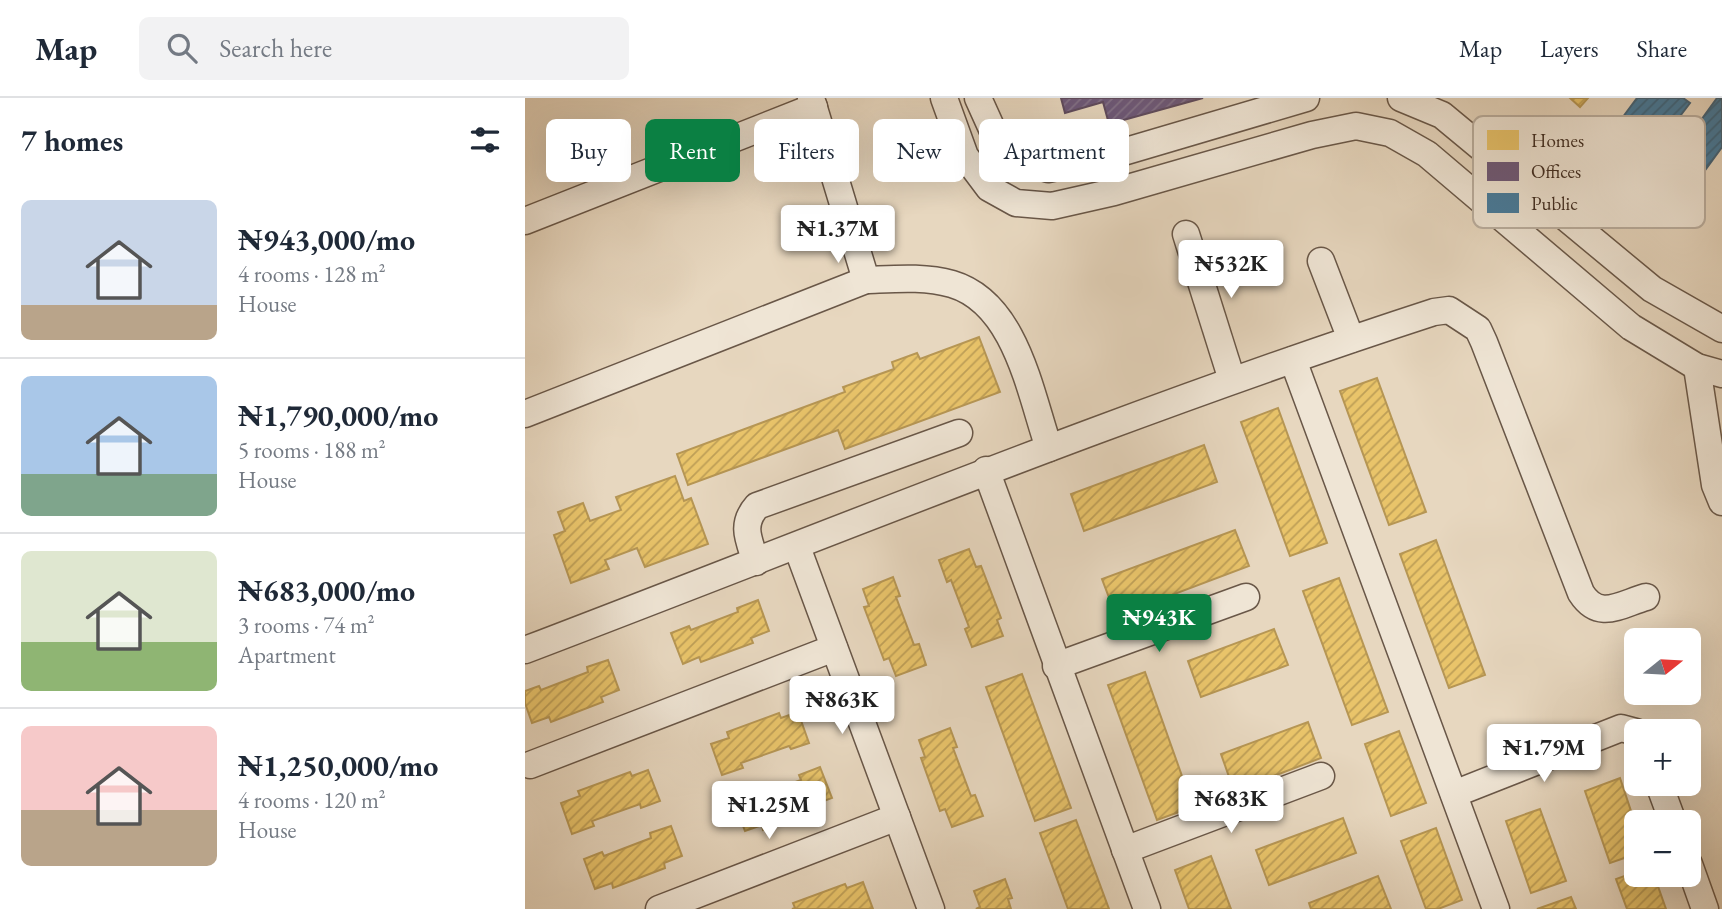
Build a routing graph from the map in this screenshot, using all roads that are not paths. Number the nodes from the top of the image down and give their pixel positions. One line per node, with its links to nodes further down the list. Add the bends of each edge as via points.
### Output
1 (944, 98): 8 (street, via 965,156 989,188 1016,203 1052,206)
2 (978, 98): 6 (street, via 997,140 1019,160 1048,169)
3 (1306, 98): 6 (street)
4 (1401, 98): 7 (street, via 1442,115)
5 (812, 103): 10 (street); 15 (street)
6 (1228, 122): 8 (street)
7 (1473, 141)
8 (1239, 157): 9 (street, via 1356,127 1390,133 1427,154)
9 (1473, 193)
10 (525, 222)
11 (1514, 228): 19 (street, via 1631,327)
12 (1578, 228): 16 (street, via 1652,289)
13 (1186, 234): 21 (street)
14 (1321, 261): 17 (street)
15 (866, 279): 22 (street); 24 (street, via 953,284 985,300 1010,334)
16 (1722, 329)
17 (1351, 339): 18 (street); 30 (street, via 1449,310 1478,329 1589,607 1600,611)
18 (1293, 360): 21 (street); 37 (street)
19 (1697, 367): 20 (street); 26 (street, via 1715,485)
20 (1722, 374)
21 (1232, 380): 24 (street)
22 (525, 414)
23 (959, 433): 28 (street, via 757,506 745,529)
24 (1049, 448): 25 (street)
25 (986, 470): 27 (street); 33 (street)
26 (1722, 502)
27 (797, 547): 28 (street); 31 (street)
28 (756, 562): 32 (street)
29 (1246, 597): 33 (street)
30 (1646, 597)
31 (834, 649): 35 (street); 38 (street)
32 (525, 650)
33 (1056, 666): 39 (street)
34 (1624, 729): 37 (street)
35 (530, 765)
36 (1321, 776): 39 (street)
37 (1454, 794): 43 (street)
38 (897, 817): 40 (street); 41 (street)
39 (1125, 850): 42 (street)
40 (659, 909)
41 (931, 909)
42 (1147, 909)
43 (1496, 909)

